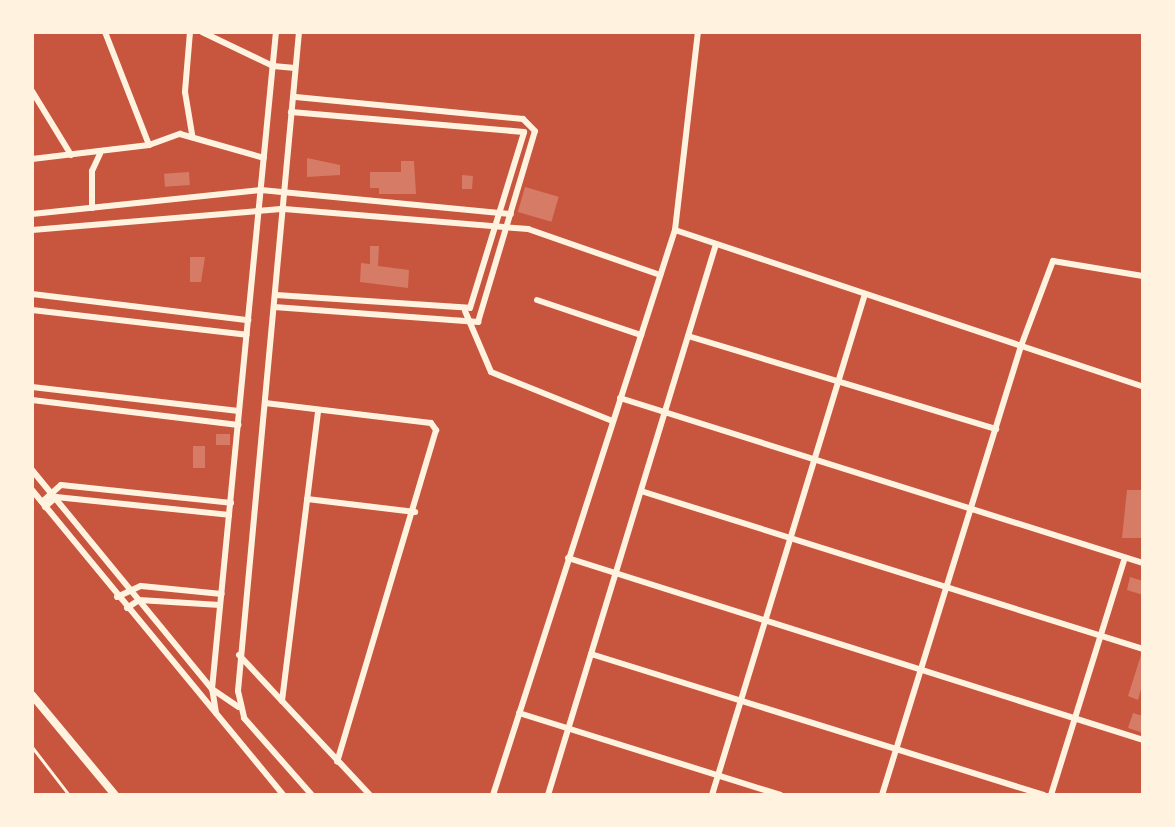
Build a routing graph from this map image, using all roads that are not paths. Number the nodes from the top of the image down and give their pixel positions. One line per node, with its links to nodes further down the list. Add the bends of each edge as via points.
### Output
1 (105, 32): 13 (street)
2 (190, 32): 12 (street, via 185,92)
3 (202, 32): 7 (street)
4 (276, 32): 7 (street)
5 (299, 32): 8 (street)
6 (698, 32): 29 (street)
7 (273, 66): 8 (street); 16 (street)
8 (295, 68): 10 (street)
9 (32, 91): 15 (street)
10 (293, 97): 11 (street); 25 (street, via 533,124 534,141)
11 (291, 112): 19 (street); 23 (street, via 518,128 523,139)
12 (192, 134): 13 (street); 16 (street)
13 (149, 145): 14 (street)
14 (100, 153): 15 (street); 20 (street, via 92,171)
15 (71, 155): 17 (street)
16 (264, 158): 18 (street)
17 (32, 159)
18 (261, 190): 19 (street); 20 (street); 22 (street)
19 (285, 191): 21 (street); 23 (street)
20 (92, 208): 24 (street)
21 (284, 209): 22 (street); 26 (street); 35 (street)
22 (259, 210): 28 (street); 40 (street)
23 (496, 212): 25 (street); 26 (street)
24 (32, 214)
25 (511, 214): 27 (street)
26 (493, 227): 27 (street); 39 (street, via 473,302)
27 (506, 229): 31 (street, via 528,229); 41 (street, via 481,318)
28 (32, 230)
29 (675, 230): 30 (street); 31 (street)
30 (716, 244): 34 (street); 44 (street)
31 (660, 275): 43 (street)
32 (1143, 276): 45 (street, via 1053,261)
33 (32, 294): 40 (street)
34 (865, 294): 45 (street); 46 (street)
35 (276, 295): 37 (street); 39 (street)
36 (537, 300): 43 (street)
37 (274, 307): 41 (street); 51 (street)
38 (32, 310): 42 (street)
39 (465, 311): 41 (street)
40 (248, 320): 42 (street)
41 (473, 325): 55 (street, via 491,372)
42 (247, 335): 53 (street)
43 (641, 335): 49 (street)
44 (688, 336): 46 (street); 54 (street)
45 (1021, 346): 48 (street); 57 (street)
46 (838, 382): 57 (street); 58 (street)
47 (32, 387): 53 (street)
48 (1143, 387)
49 (620, 398): 54 (street); 55 (street)
50 (32, 400): 56 (street)
51 (265, 403): 52 (street); 86 (street)
52 (318, 410): 64 (street); 68 (street, via 431,423 436,444)
53 (239, 411): 56 (street)
54 (665, 413): 58 (street); 62 (street)
55 (612, 421): 71 (street)
56 (238, 425): 65 (street)
57 (996, 429): 67 (street)
58 (814, 460): 67 (street); 70 (street)
59 (32, 470): 61 (street)
60 (32, 490): 66 (street)
61 (50, 490): 63 (street); 65 (street, via 61,485); 66 (street)
62 (641, 491): 70 (street); 74 (street)
63 (56, 497): 66 (street); 69 (street); 76 (street)
64 (307, 499): 68 (street); 90 (street)
65 (231, 503): 69 (street)
66 (44, 504): 78 (street)
67 (970, 509): 72 (street); 75 (street)
68 (415, 512): 100 (street)
69 (229, 515): 77 (street)
70 (790, 538): 75 (street); 82 (street)
71 (568, 558): 74 (street); 94 (street)
72 (1125, 558): 73 (street); 83 (street)
73 (1143, 563)
74 (616, 573): 82 (street); 85 (street)
75 (946, 587): 83 (street); 87 (street)
76 (130, 589): 77 (street); 78 (street); 79 (street)
77 (222, 594): 80 (street)
78 (117, 597): 81 (street)
79 (139, 600): 80 (street); 81 (street); 88 (street)
80 (220, 605): 88 (street)
81 (127, 608): 93 (street)
82 (765, 621): 87 (street); 91 (street)
83 (1101, 636): 84 (street); 95 (street)
84 (1143, 649)
85 (591, 654): 91 (street); 96 (street)
86 (239, 655): 90 (street); 92 (street)
87 (921, 670): 95 (street); 99 (street)
88 (212, 689): 92 (street); 93 (street)
89 (32, 695): 103 (street)
90 (282, 701): 100 (street)
91 (741, 701): 99 (street); 101 (street)
92 (239, 708): 105 (street)
93 (216, 713): 104 (street)
94 (519, 713): 96 (street); 107 (street)
95 (1075, 719): 97 (street); 113 (street)
96 (568, 729): 101 (street); 108 (street)
97 (1143, 740)
98 (32, 747): 102 (lane)
99 (896, 749): 111 (street); 112 (street)
100 (337, 762): 106 (street)
101 (718, 776): 109 (street); 110 (street)
102 (69, 795)
103 (115, 795)
104 (283, 795)
105 (312, 795)
106 (370, 795)
107 (493, 795)
108 (548, 795)
109 (712, 795)
110 (780, 795)
111 (882, 795)
112 (1044, 795)
113 (1051, 795)

